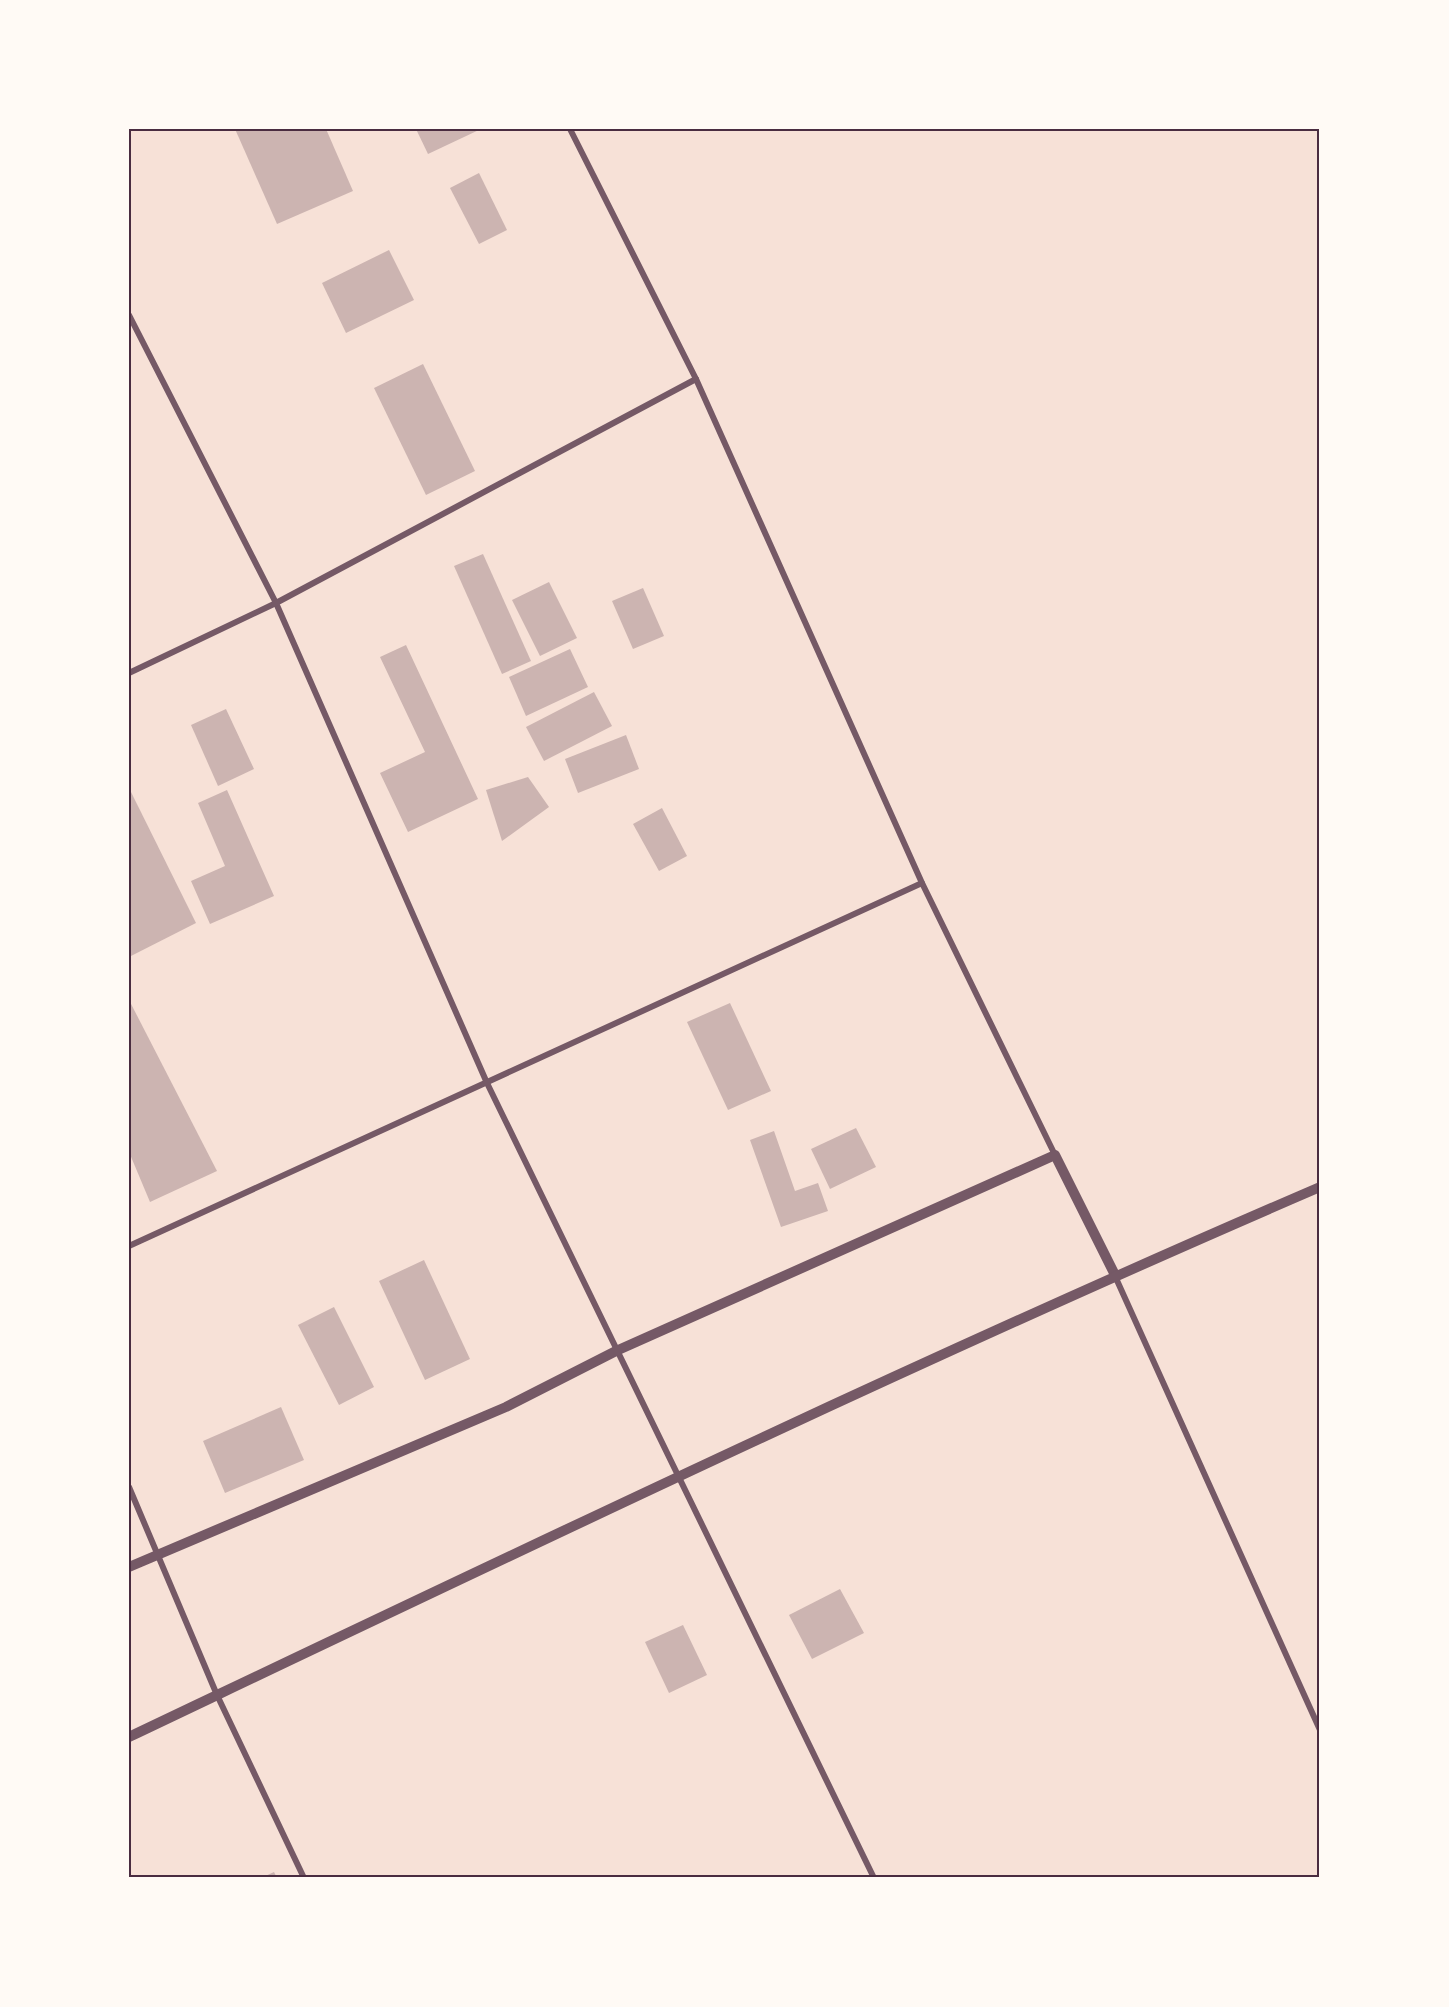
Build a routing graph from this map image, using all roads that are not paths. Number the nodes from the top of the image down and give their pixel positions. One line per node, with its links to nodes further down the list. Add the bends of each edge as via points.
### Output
1 (570, 129): 3 (street)
2 (129, 315): 4 (street)
3 (696, 379): 4 (street); 6 (street)
4 (276, 603): 5 (street); 7 (street)
5 (129, 673)
6 (922, 883): 7 (street); 8 (street)
7 (487, 1083): 10 (street); 12 (street)
8 (1055, 1155): 11 (street); 12 (street)
9 (1320, 1187): 11 (street)
10 (129, 1246)
11 (1115, 1275): 13 (street); 18 (street)
12 (616, 1351): 13 (street); 15 (street, via 506,1407)
13 (678, 1477): 17 (street); 21 (street)
14 (129, 1487): 15 (street)
15 (158, 1554): 16 (street); 17 (street)
16 (129, 1567)
17 (217, 1695): 19 (street); 20 (street)
18 (1320, 1730)
19 (129, 1737)
20 (304, 1878)
21 (874, 1878)

